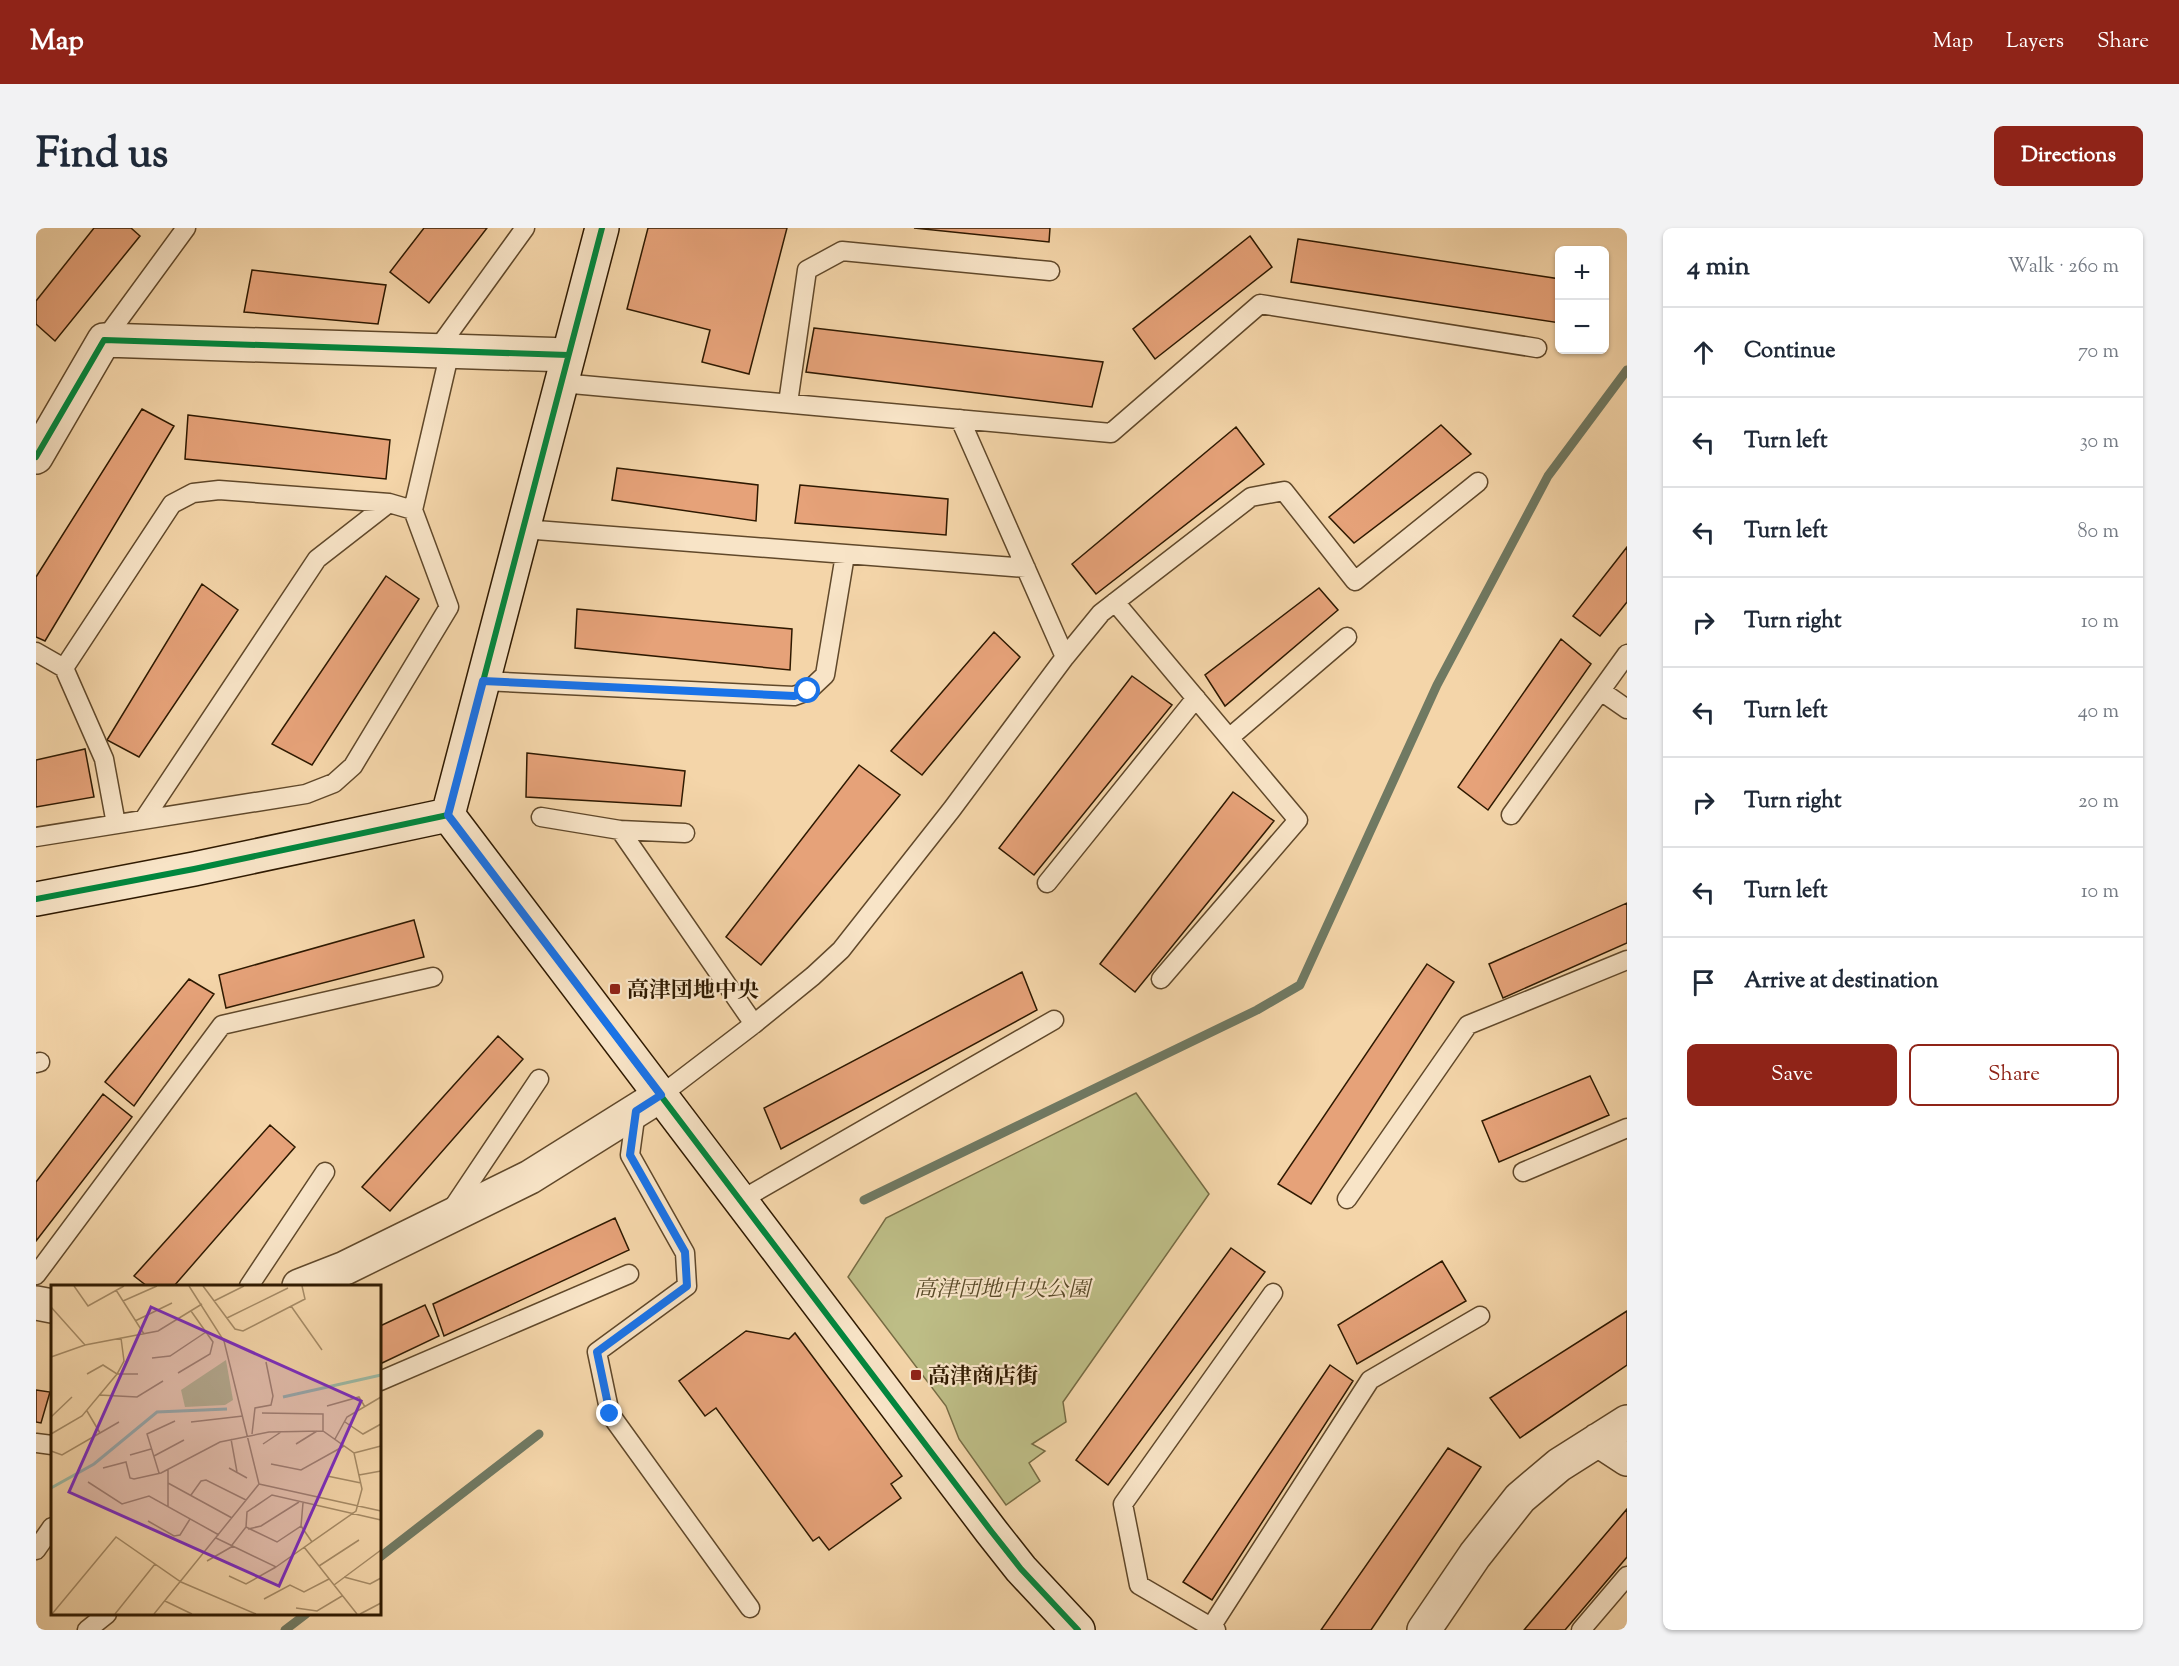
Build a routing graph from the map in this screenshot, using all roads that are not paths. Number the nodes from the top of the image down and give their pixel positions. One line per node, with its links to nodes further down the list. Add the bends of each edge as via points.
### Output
1 (186, 228): 5 (lane)
2 (525, 228): 7 (lane)
3 (602, 228): 8 (street)
4 (1050, 271): 9 (lane, via 842,250 807,270)
5 (104, 340): 7 (street); 11 (street)
6 (1537, 348): 10 (lane, via 1260,304 1111,433)
7 (443, 351): 8 (street); 14 (lane)
8 (565, 369): 9 (lane); 15 (street)
9 (788, 403): 10 (lane)
10 (960, 419): 17 (lane)
11 (36, 457)
12 (1478, 482): 18 (lane, via 1355,581 1284,492 1251,496)
13 (389, 503): 14 (lane); 23 (lane, via 219,490 194,493 172,504); 32 (lane, via 317,559)
14 (413, 510): 32 (lane, via 449,607 353,766 334,783 306,794)
15 (523, 529): 16 (lane); 24 (street)
16 (845, 555): 17 (lane); 24 (lane, via 825,675 808,691 794,696)
17 (1026, 567): 22 (lane)
18 (1115, 602): 22 (lane); 26 (lane)
19 (1347, 637): 28 (lane)
20 (36, 652): 23 (lane)
21 (1627, 654): 25 (lane)
22 (1065, 657): 43 (lane, via 841,950)
23 (64, 668): 33 (lane, via 104,759)
24 (483, 681): 29 (street)
25 (1601, 691): 27 (lane); 30 (lane)
26 (1196, 698): 28 (lane); 37 (lane)
27 (1627, 710)
28 (1229, 738): 41 (lane, via 1298,820)
29 (448, 815): 38 (street); 45 (street)
30 (1511, 815)
31 (541, 818): 34 (lane)
32 (144, 819): 33 (lane)
33 (116, 824): 36 (lane)
34 (620, 830): 35 (lane); 43 (lane)
35 (685, 833)
36 (36, 837)
37 (1047, 883)
38 (36, 899)
39 (1627, 960): 49 (lane, via 1468,1025)
40 (433, 977): 53 (lane, via 222,1025)
41 (1161, 979)
42 (1054, 1020): 50 (lane)
43 (753, 1024): 45 (lane)
44 (539, 1079): 51 (lane)
45 (649, 1103): 50 (street); 51 (street, via 530,1177); 69 (lane, via 630,1155 685,1252 687,1286 597,1352 610,1414)
46 (1627, 1128): 48 (lane)
47 (326, 1172): 54 (lane)
48 (1523, 1172)
49 (1347, 1199)
50 (741, 1200): 73 (street, via 991,1531)
51 (446, 1218): 55 (street)
52 (629, 1274): 60 (lane)
53 (36, 1275)
54 (250, 1285)
55 (304, 1285)
56 (1273, 1293): 71 (lane, via 1123,1504 1138,1585)
57 (36, 1303): 58 (street)
58 (51, 1306)
59 (1480, 1316): 71 (lane, via 1370,1380)
60 (381, 1381)
61 (1627, 1422): 62 (street)
62 (1598, 1440): 65 (street); 74 (street, via 1559,1465 1520,1498)
63 (36, 1443): 64 (lane)
64 (51, 1445)
65 (1627, 1459)
66 (51, 1528): 67 (lane)
67 (36, 1550)
68 (1627, 1576): 75 (lane)
69 (750, 1608)
70 (105, 1615): 72 (lane)
71 (1214, 1629)
72 (87, 1630)
73 (1078, 1630)
74 (1424, 1630)
75 (1581, 1630)

